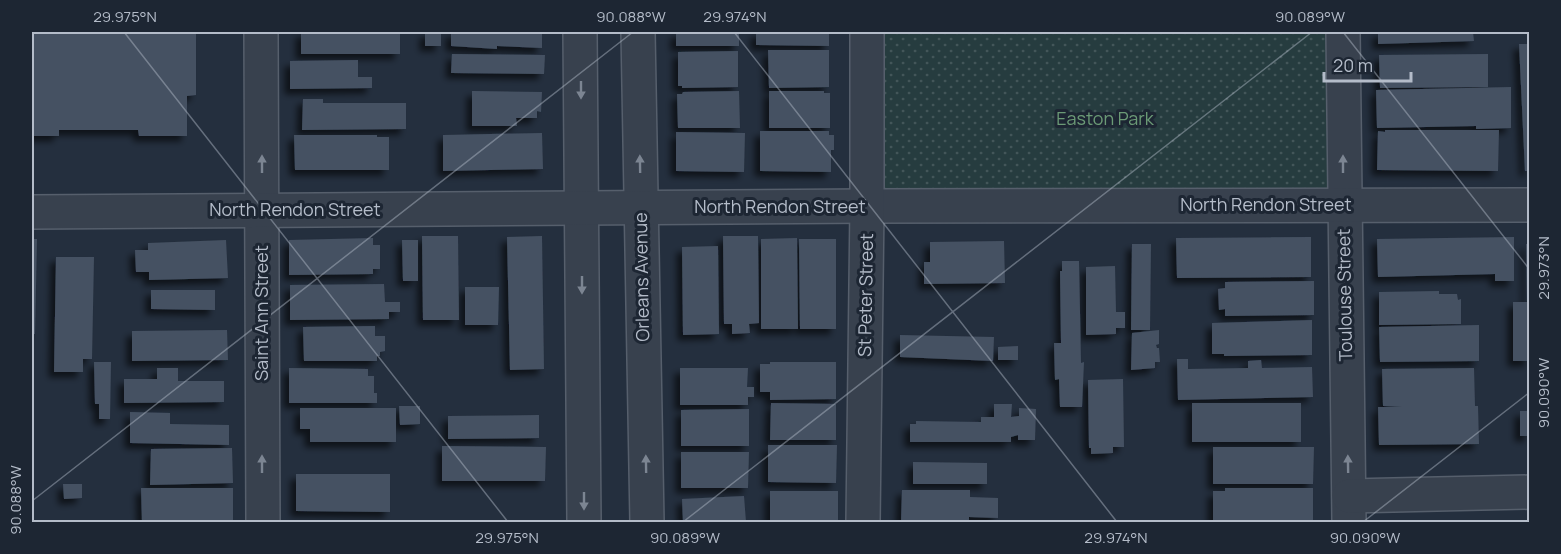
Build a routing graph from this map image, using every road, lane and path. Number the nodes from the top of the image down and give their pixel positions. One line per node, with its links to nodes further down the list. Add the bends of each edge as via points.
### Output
1 (261, 32): 11 (street, Saint Ann Street, one-way to 1)
2 (580, 32): 9 (street, one-way to 9)
3 (638, 32): 10 (street, Orleans Avenue, one-way to 3)
4 (867, 32): 8 (street, St Peter Street)
5 (1343, 32): 6 (street, Toulouse Street, one-way to 5)
6 (1344, 205): 7 (street, North Rendon Street); 8 (street, North Rendon Street); 14 (street, Toulouse Street, one-way to 6)
7 (1530, 205)
8 (867, 206): 10 (street, North Rendon Street); 18 (street, St Peter Street)
9 (582, 208): 10 (street, North Rendon Street); 11 (street, North Rendon Street); 16 (street, one-way to 16)
10 (641, 208): 17 (street, Orleans Avenue, one-way to 10)
11 (262, 210): 12 (street, North Rendon Street); 15 (street, Saint Ann Street, one-way to 11)
12 (32, 212)
13 (1530, 492): 14 (street)
14 (1349, 509)
15 (263, 522)
16 (584, 522)
17 (647, 522)
18 (863, 522)

